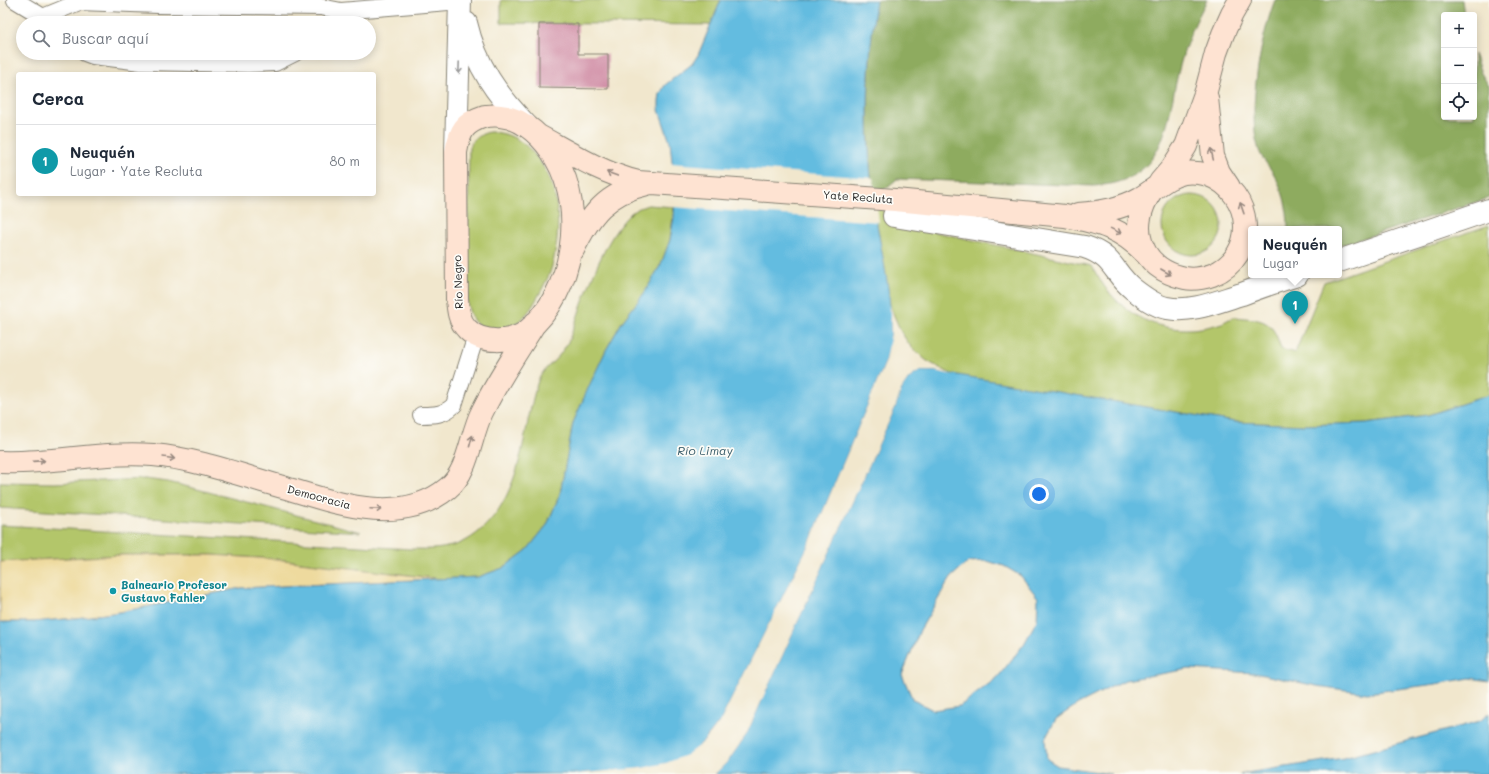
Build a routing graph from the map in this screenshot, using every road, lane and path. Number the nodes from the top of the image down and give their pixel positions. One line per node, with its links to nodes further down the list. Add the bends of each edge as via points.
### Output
1 (15, 0): 4 (lane)
2 (460, 0): 7 (lane); 11 (street, via 471,43 482,69 508,106); 12 (street, Río Negro, one-way to 12)
3 (1240, 0): 10 (main road, Yate Recluta, via 1220,41)
4 (39, 16)
5 (53, 16): 6 (lane, via 80,2 321,7)
6 (334, 16)
7 (343, 16)
8 (125, 60): 9 (lane, via 248,64 275,63)
9 (281, 60)
10 (1206, 91): 14 (main road, Yate Recluta, via 1186,146); 15 (main road, Yate Recluta, one-way to 10, via 1219,172 1213,156)
11 (533, 131): 12 (main road, Río Negro, via 514,120 501,116 485,116 473,120 464,128); 13 (main road, Yate Recluta, one-way to 11, via 609,174); 20 (main road, via 552,152 562,169 569,191 572,214)
12 (456, 152): 24 (main road, Río Negro, via 458,310 461,320)
13 (650, 184): 16 (main road, Yate Recluta); 20 (main road, Yate Recluta, via 620,192 608,200 587,224)
14 (1156, 187): 15 (main road, Yate Recluta, via 1170,177 1185,173 1201,173 1216,178); 18 (main road, Yate Recluta, via 1117,208); 19 (main road, Yate Recluta, via 1145,200 1140,212 1138,226)
15 (1230, 188): 19 (main road, Yate Recluta, one-way to 15, via 1157,267 1171,275 1187,279 1203,278 1219,272 1231,262 1241,248 1245,233 1245,217 1239,201)
16 (895, 208): 18 (main road, Yate Recluta); 22 (street, via 1094,250 1108,260 1131,287 1153,303 1165,308 1193,308)
17 (1489, 210): 21 (street)
18 (1065, 216): 19 (main road, Yate Recluta, one-way to 19, via 1091,221 1116,231 1134,242)
19 (1146, 254)
20 (570, 256): 23 (main road, via 558,289)
21 (1342, 260)
22 (1288, 278)
23 (535, 323): 24 (main road, via 525,332 502,340 488,340); 26 (main road, Democracia, one-way to 23, via 153,455 211,467 356,507 408,507 438,496 458,476 482,411)
24 (476, 336): 25 (lane, via 454,405 442,414)
25 (421, 415)
26 (0, 462)

